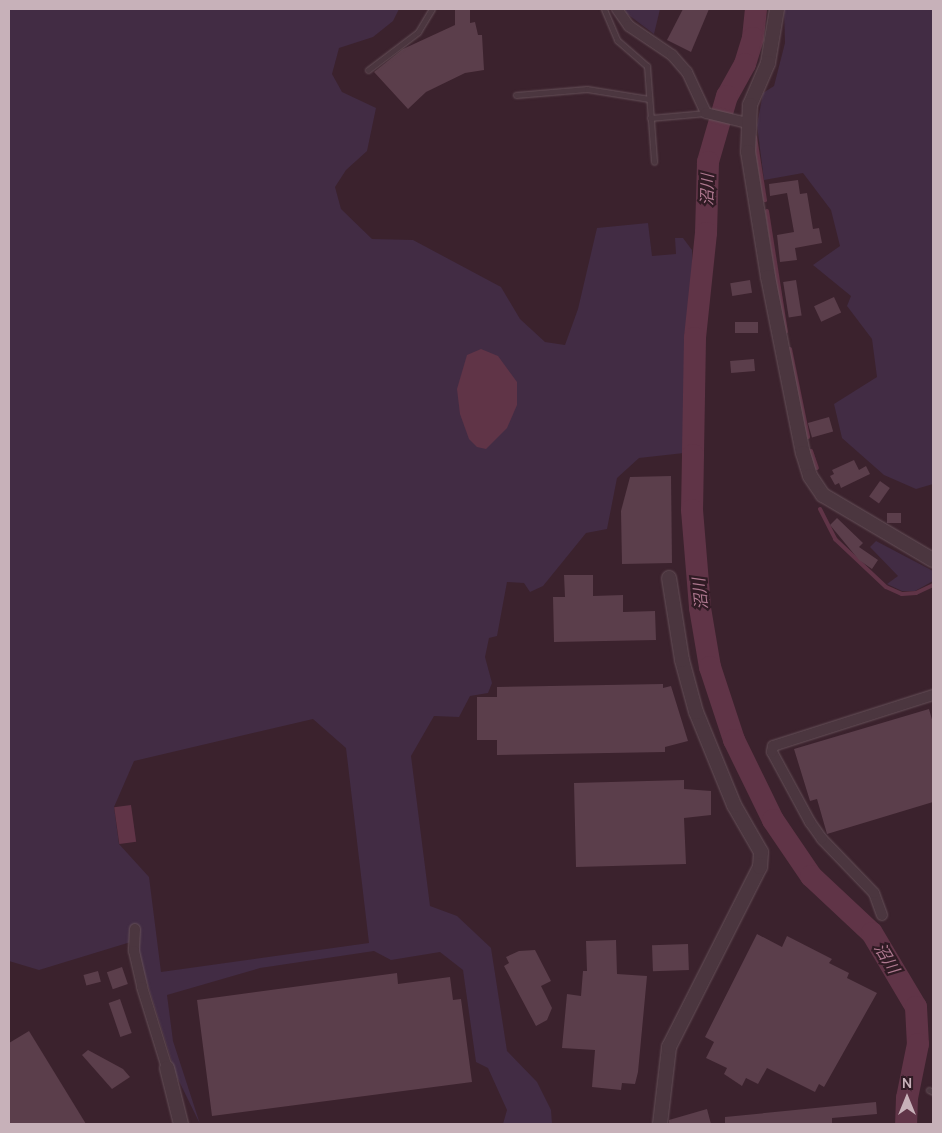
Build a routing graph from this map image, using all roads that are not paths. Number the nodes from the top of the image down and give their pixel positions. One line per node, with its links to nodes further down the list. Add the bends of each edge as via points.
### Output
1 (432, 9): 5 (lane, via 418,32)
2 (604, 9): 7 (lane, via 617,40 647,66)
3 (617, 9): 8 (street, via 629,26 672,56 687,72)
4 (777, 9): 10 (street, via 774,40)
5 (368, 70)
6 (516, 95): 7 (lane, via 588,89)
7 (649, 99): 9 (lane)
8 (706, 113): 9 (lane); 10 (street)
9 (650, 118): 11 (lane)
10 (742, 123): 12 (street, via 768,277 810,476 823,496)
11 (654, 162)
12 (933, 560)
13 (669, 578): 19 (street, via 682,660 696,712 734,806 761,852 760,866 669,1047)
14 (933, 694): 15 (street, via 773,746 772,752 810,822 874,893)
15 (882, 915)
16 (134, 929): 17 (street, via 134,951 142,987)
17 (167, 1068): 18 (street)
18 (181, 1124)
19 (660, 1124)

